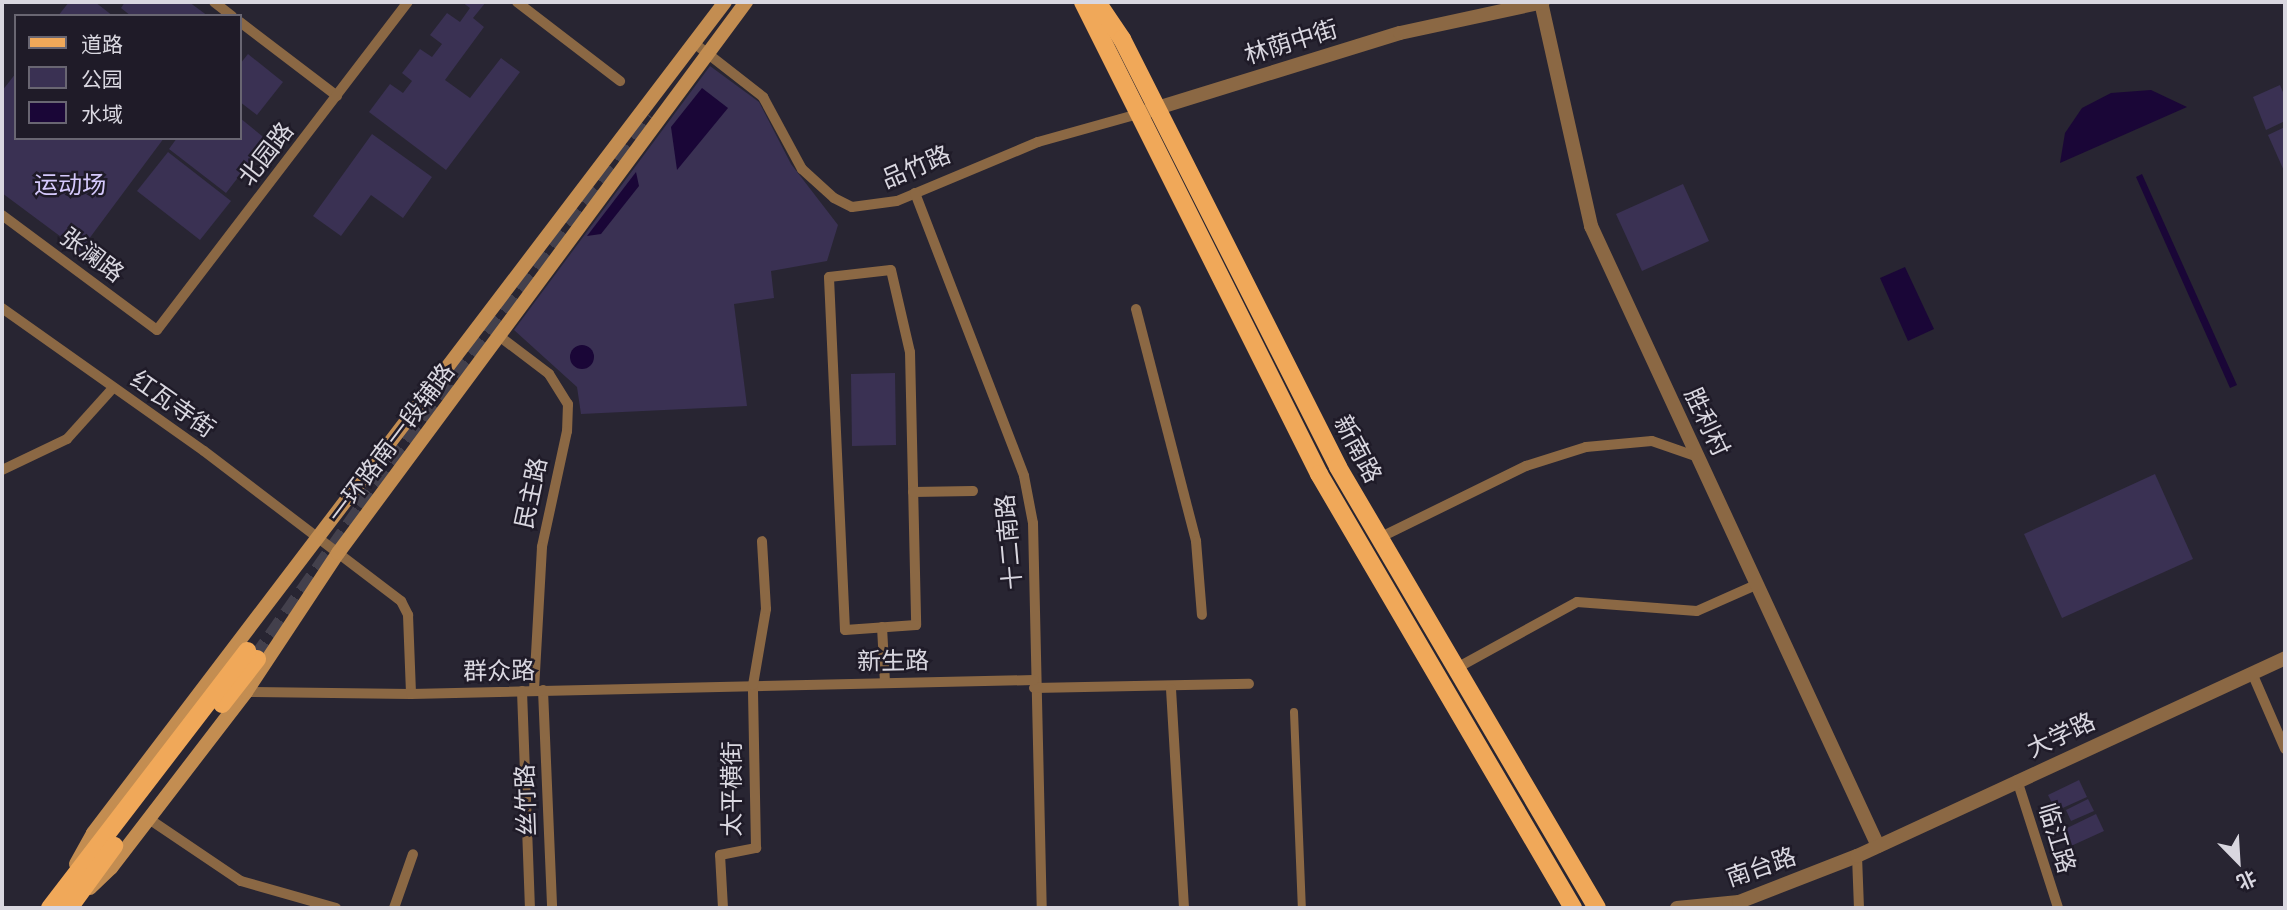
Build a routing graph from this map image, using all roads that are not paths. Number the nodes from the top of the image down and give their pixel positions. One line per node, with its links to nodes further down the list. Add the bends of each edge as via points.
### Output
1 (214, 2): 11 (street)
2 (408, 2): 18 (street, 北园路)
3 (517, 2): 17 (street)
4 (726, 2): 14 (main road, 一环路南一段辅路)
5 (746, 2): 16 (main road, 一环路南一段辅路)
6 (1071, 2): 15 (main road)
7 (1083, 2): 15 (main road, 新南路)
8 (1097, 2): 13 (main road, 新南路)
9 (1107, 2): 13 (main road)
10 (1542, 2): 19 (street, 林荫中街, via 1400,33); 28 (street, 胜利村, via 1591,226)
11 (229, 14)
12 (242, 24): 18 (street)
13 (1122, 39): 19 (main road, 新南路)
14 (694, 43): 16 (street, 品竹路); 32 (main road, 一环路南一段辅路)
15 (1104, 47): 20 (main road, 新南路)
16 (708, 53): 21 (street, 品竹路, via 763,97 802,169 834,198 864,208); 26 (main road, 一环路南一段辅路)
17 (620, 81)
18 (337, 96): 25 (street, 北园路)
19 (1156, 107): 20 (street, 林荫中街); 33 (main road, 新南路)
20 (1138, 114): 21 (street, 品竹路, via 1038,142); 69 (main road, 新南路, via 1320,474)
21 (915, 193): 44 (street, 十二南路, via 1024,476 1033,523)
22 (2, 215): 25 (street, 张澜路)
23 (2, 308): 27 (street, 红瓦寺街)
24 (1136, 309): 37 (street, via 1196,541)
25 (157, 330)
26 (499, 336): 35 (main road, 一环路南一段辅路); 48 (street, 民主路, via 549,374 568,404 567,430 542,547)
27 (113, 388): 29 (street, via 67,439); 32 (street, 红瓦寺街)
28 (1698, 457): 33 (street, via 1637,440 1586,446 1526,466); 36 (street, 胜利村)
29 (2, 470)
30 (973, 491): 31 (street)
31 (913, 492): 38 (street, via 916,625); 38 (street, via 910,352 891,270 830,277 845,630)
32 (318, 537): 35 (street, 红瓦寺街); 60 (main road, 一环路南一段辅路, via 93,833)
33 (1379, 538): 41 (main road, 新南路)
34 (762, 541): 46 (street, via 766,609)
35 (338, 552): 50 (main road, 一环路南一段辅路); 51 (street, 红瓦寺街, via 401,601 408,615)
36 (1758, 584): 41 (street, via 1697,611 1577,602); 56 (street, 胜利村)
37 (1202, 615)
38 (883, 627): 43 (street)
39 (252, 655): 60 (main road)
40 (2285, 658): 42 (street, 大学路)
41 (1455, 669): 70 (main road, 新南路)
42 (2252, 673): 53 (street); 54 (street, 大学路)
43 (885, 682): 44 (street, 新生路); 46 (street, 新生路)
44 (1034, 684): 47 (street, 新生路); 66 (street, 十二南路)
45 (1249, 684): 47 (street, 新生路)
46 (753, 685): 48 (street, 群众路); 65 (street, 太平横街, via 756,848 720,855)
47 (1171, 689): 67 (street)
48 (538, 690): 49 (street, 群众路); 64 (street, 丝竹路)
49 (522, 691): 51 (street, 群众路); 63 (street, 丝竹路)
50 (246, 692): 51 (street, 群众路); 55 (main road, 一环路南一段辅路)
51 (411, 694)
52 (1294, 712): 68 (street)
53 (2285, 749)
54 (2017, 780): 56 (street, 大学路); 73 (street, 临江路)
55 (149, 818): 60 (main road, 一环路南一段辅路, via 111,868); 61 (street, via 241,881)
56 (1878, 846): 58 (street, 大学路)
57 (414, 854): 62 (street)
58 (1857, 856): 59 (street, 南台路); 72 (street)
59 (1739, 905): 71 (street, 南台路)
60 (61, 906)
61 (336, 908)
62 (394, 908)
63 (530, 908)
64 (552, 908)
65 (723, 908)
66 (1042, 908)
67 (1184, 908)
68 (1302, 908)
69 (1573, 908)
70 (1597, 908)
71 (1677, 908)
72 (1859, 908)
73 (2058, 908)

